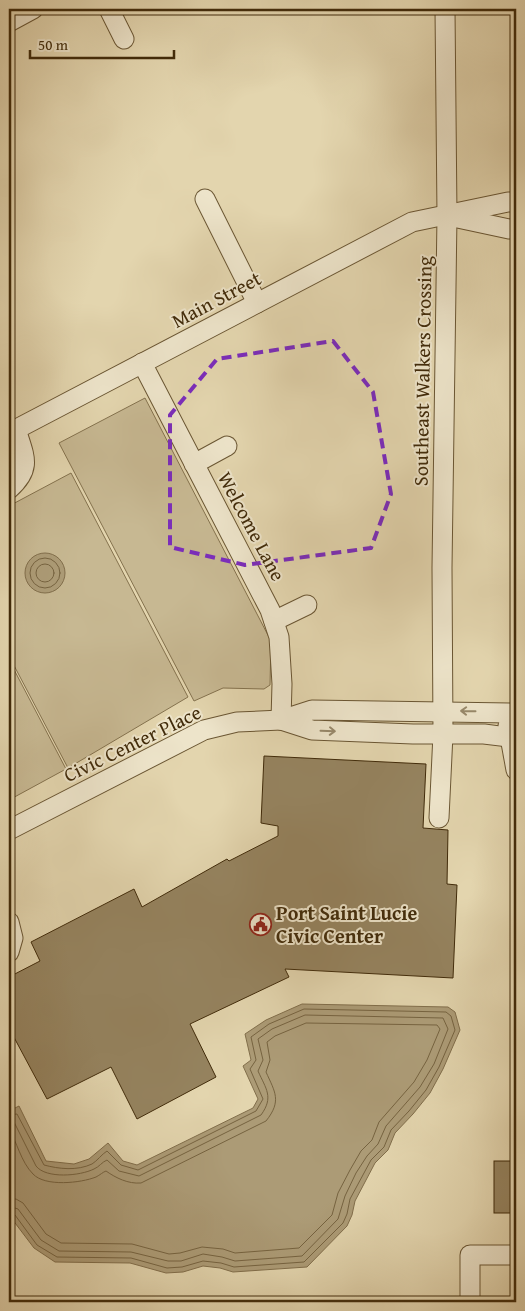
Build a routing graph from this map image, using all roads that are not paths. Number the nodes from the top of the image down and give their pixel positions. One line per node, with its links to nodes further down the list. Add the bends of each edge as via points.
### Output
1 (33, 9): 4 (street)
2 (109, 9): 5 (street)
3 (445, 9): 8 (street, Southeast Walkers Crossing)
4 (9, 22)
5 (124, 38)
6 (204, 199): 10 (street)
7 (516, 202): 8 (street, Main Street)
8 (447, 216): 9 (street, Main Street); 10 (street, Main Street, via 412,222); 18 (street, Southeast Walkers Crossing)
9 (516, 229)
10 (257, 303): 11 (street, Main Street)
11 (142, 363): 12 (street, Main Street); 14 (street, Welcome Lane)
12 (12, 431): 15 (street, via 24,454 25,466 20,479)
13 (227, 446): 14 (street)
14 (194, 464): 17 (street, Welcome Lane)
15 (9, 489)
16 (307, 604): 17 (street)
17 (274, 620): 20 (street, Welcome Lane, via 279,636 282,675)
18 (442, 710): 19 (street, Civic Center Place, one-way to 18); 20 (street, Civic Center Place, via 312,710); 21 (street, Southeast Walkers Crossing)
19 (512, 712): 22 (street)
20 (281, 720): 21 (street, Civic Center Place, one-way to 21, via 312,730); 25 (street, Civic Center Place, via 237,722 204,730)
21 (442, 734): 22 (street, Civic Center Place); 24 (street, Southeast Walkers Crossing)
22 (513, 738): 23 (street)
23 (516, 770)
24 (439, 818)
25 (9, 830)
26 (9, 922): 27 (street, via 13,938)
27 (9, 952)
28 (516, 1255): 29 (street, via 470,1255)
29 (470, 1302)

